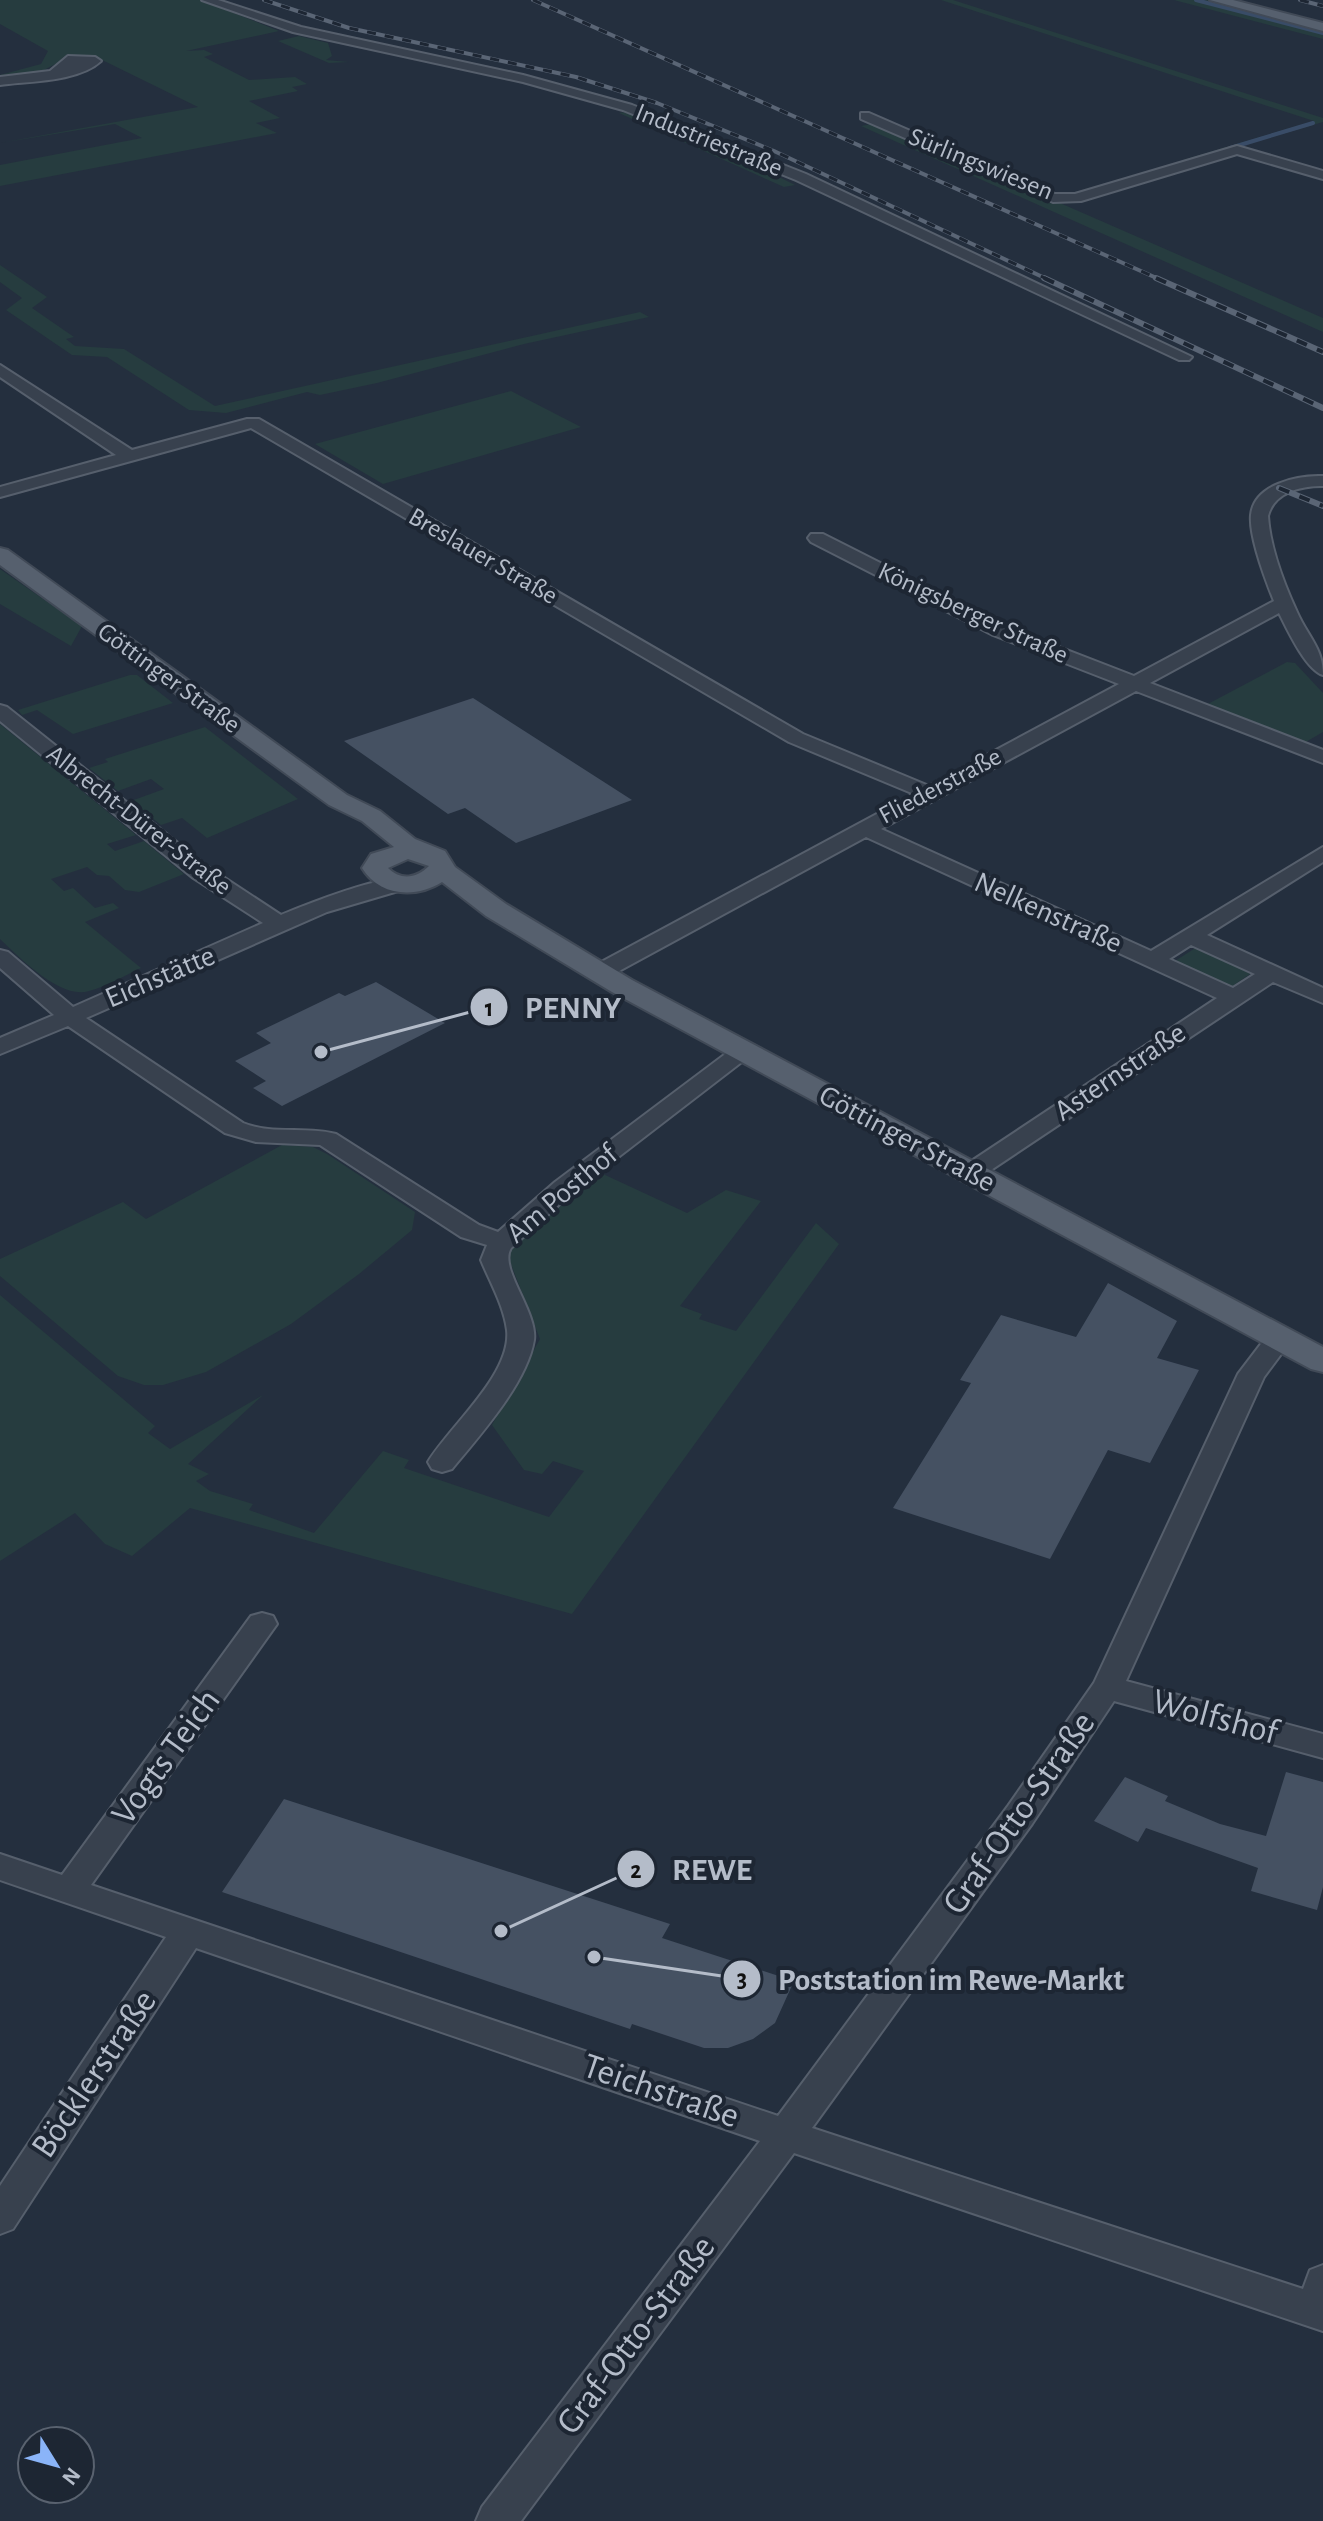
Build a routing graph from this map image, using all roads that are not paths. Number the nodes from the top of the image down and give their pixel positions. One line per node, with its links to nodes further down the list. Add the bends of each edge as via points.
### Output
1 (208, 0): 8 (street, Industriestraße, via 294,31 538,81 660,118 801,177)
2 (1217, 0): 3 (main road)
3 (1323, 27)
4 (55, 72): 5 (street)
5 (0, 81)
6 (865, 116): 7 (street, Sürlingswiesen, via 1053,198 1076,198 1237,150)
7 (1323, 175)
8 (1184, 357)
9 (0, 370): 10 (street)
10 (129, 456): 12 (street, Breslauer Straße); 20 (street, Breslauer Straße, via 253,422 796,738)
11 (1323, 481): 15 (street, via 1292,484 1260,510)
12 (0, 490)
13 (817, 538): 17 (street, Königsberger Straße, via 1000,631)
14 (0, 555): 21 (main road, Göttinger Straße)
15 (1282, 604): 16 (street); 17 (street, Fliederstraße)
16 (1323, 669)
17 (1131, 683): 19 (street, Königsberger Straße); 20 (street, Fliederstraße)
18 (0, 711): 27 (street, Albrecht-Dürer-Straße, via 200,872)
19 (1323, 757)
20 (928, 793): 22 (street, Fliederstraße)
21 (338, 800): 24 (main road, Göttinger Straße, via 372,840); 25 (main road, Göttinger Straße, via 371,816 406,844)
22 (863, 828): 30 (street, Nelkenstraße); 31 (street, Fliederstraße)
23 (1323, 853): 28 (street)
24 (377, 864): 25 (main road, Göttinger Straße, via 399,852); 25 (main road, Göttinger Straße, via 383,880); 26 (street, Eichstätte)
25 (420, 872): 26 (street, Eichstätte); 31 (main road, Göttinger Straße)
26 (319, 907): 27 (street, Eichstätte)
27 (281, 925): 35 (street, Eichstätte)
28 (1190, 936): 30 (street); 32 (street)
29 (0, 957): 35 (street)
30 (1152, 960): 34 (street, Nelkenstraße)
31 (600, 972): 37 (main road, Göttinger Straße)
32 (1271, 973): 33 (street); 34 (street, Asternstraße)
33 (1323, 996)
34 (1233, 997): 38 (street, Asternstraße)
35 (71, 1015): 36 (street, Eichstätte); 39 (street, via 234,1128 252,1135 327,1139 470,1231)
36 (0, 1047)
37 (744, 1051): 38 (main road, Göttinger Straße); 39 (street, Am Posthof, via 564,1187)
38 (970, 1173): 40 (main road, Göttinger Straße)
39 (502, 1242): 42 (street, Am Posthof, via 494,1260 520,1327 519,1347 482,1412)
40 (1280, 1338): 41 (main road, Göttinger Straße); 44 (street, Graf-Otto-Straße, via 1252,1374)
41 (1323, 1361)
42 (442, 1462)
43 (262, 1624): 47 (street, Vogts Teich)
44 (1107, 1688): 45 (street, Wolfshof); 49 (street, Graf-Otto-Straße)
45 (1323, 1746)
46 (0, 1867): 47 (street, Teichstraße)
47 (69, 1890): 48 (street, Teichstraße)
48 (189, 1931): 49 (street, Teichstraße); 50 (street, Böcklerstraße)
49 (787, 2135): 51 (street, Teichstraße); 52 (street, Graf-Otto-Straße)
50 (0, 2217)
51 (1321, 2302)
52 (496, 2521)

